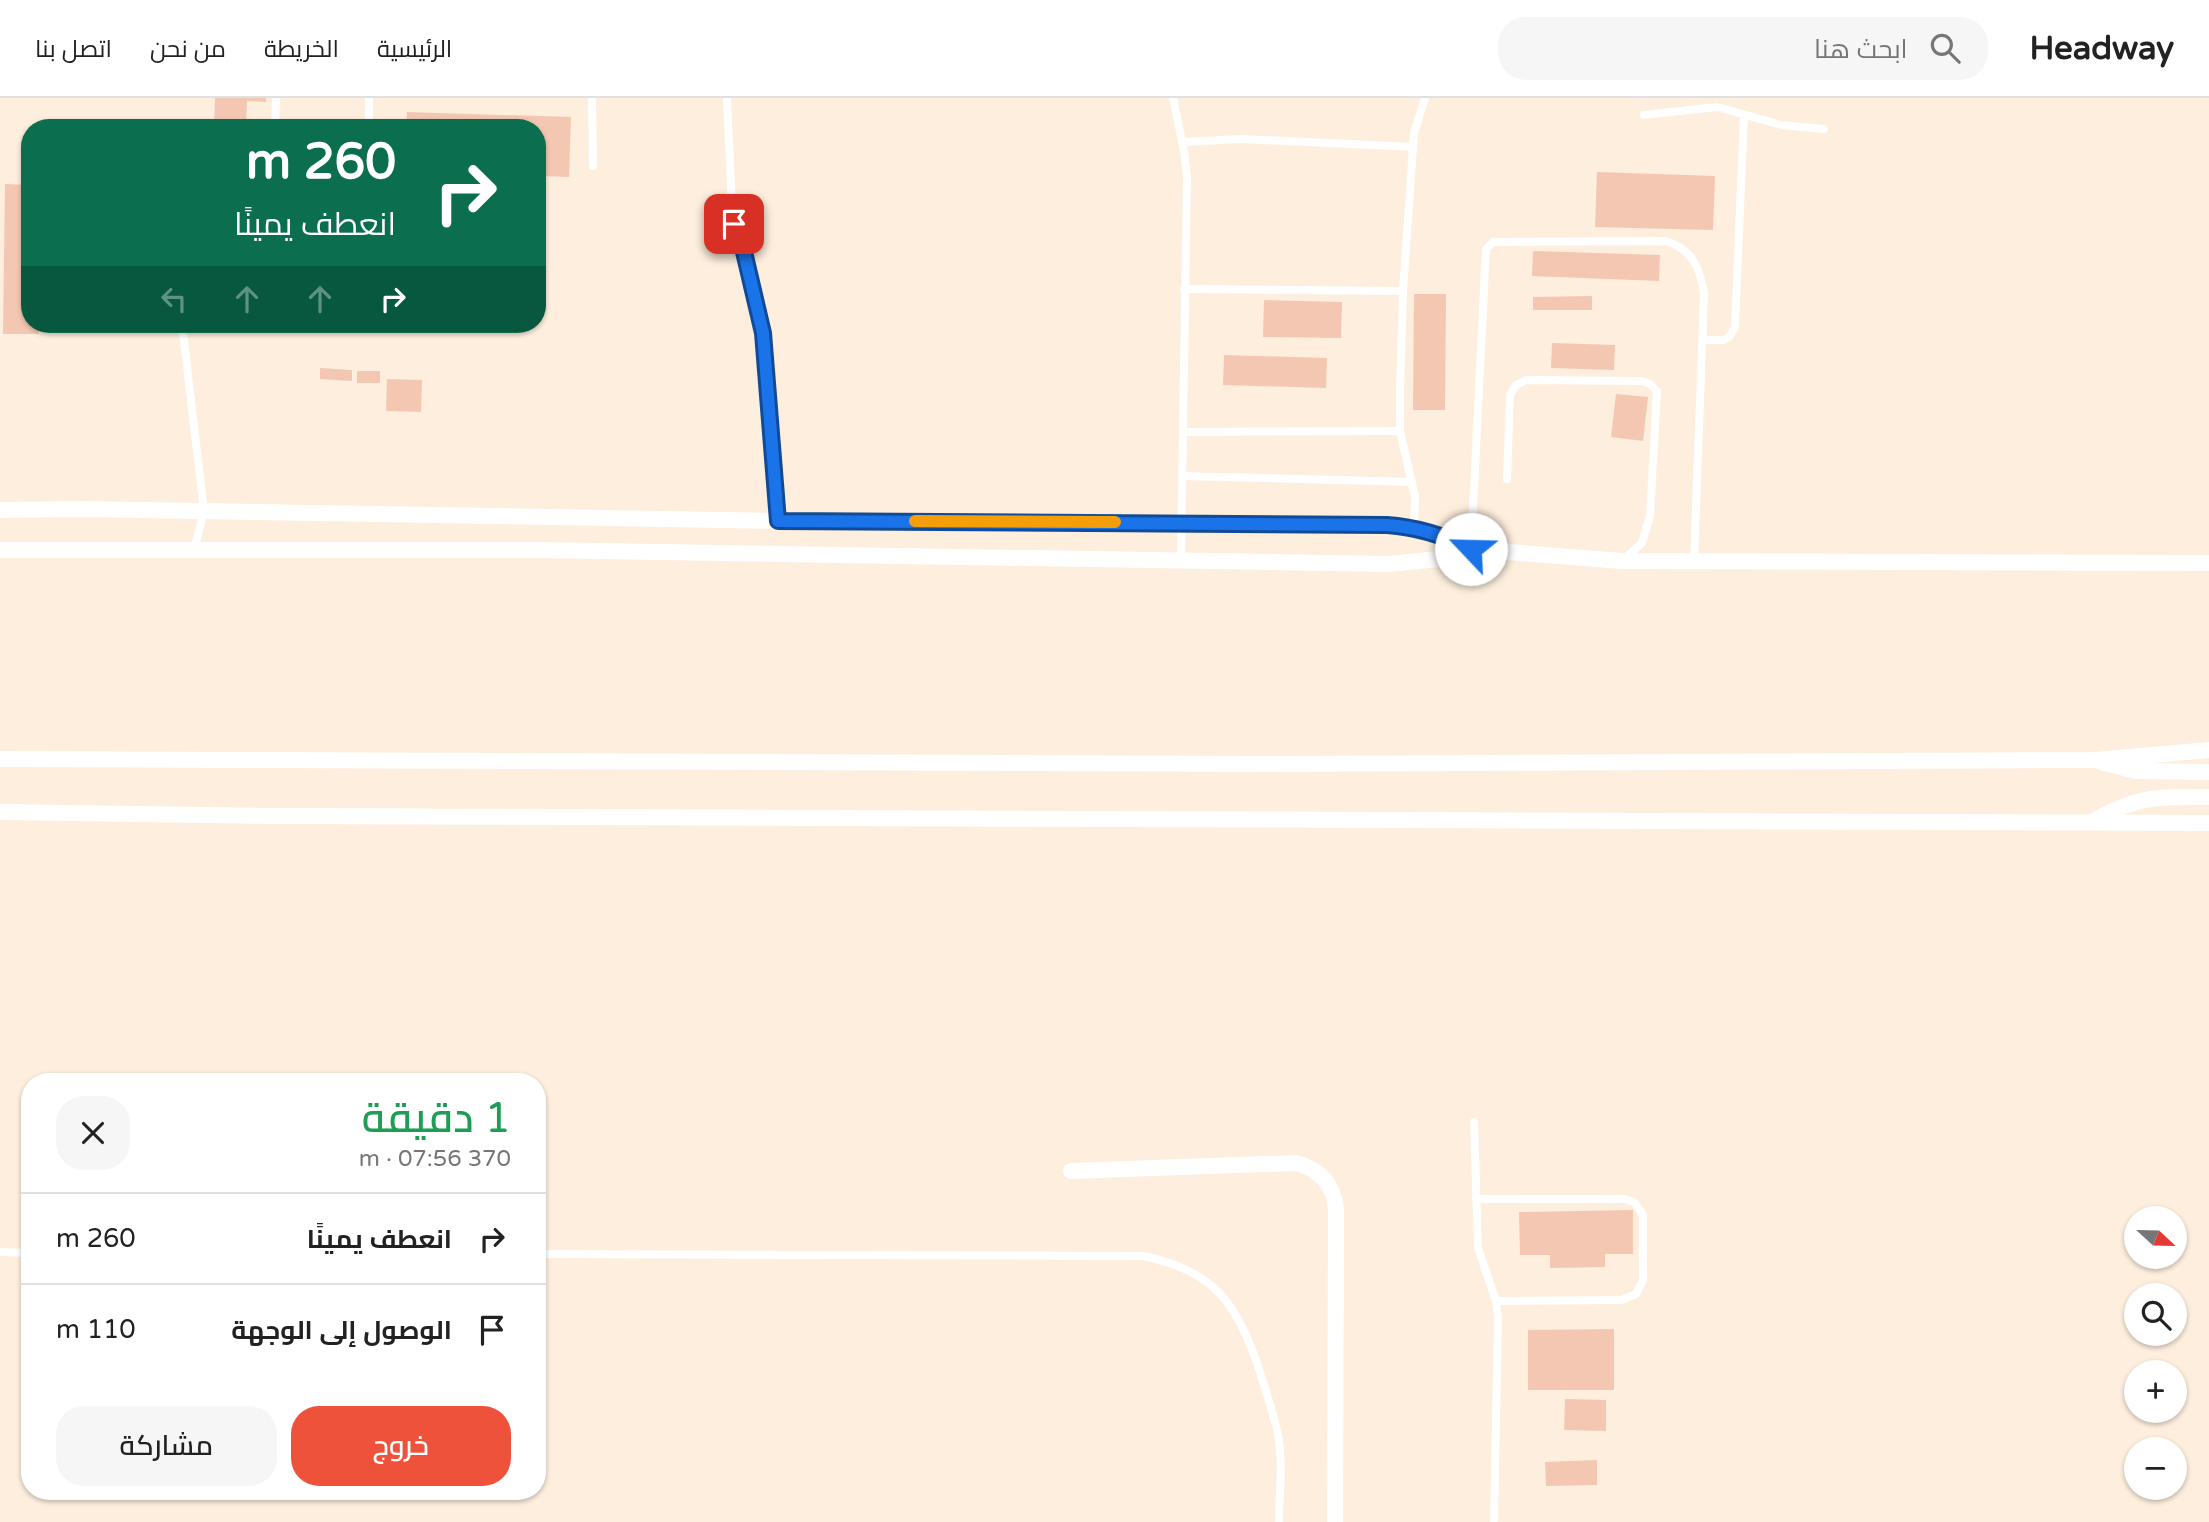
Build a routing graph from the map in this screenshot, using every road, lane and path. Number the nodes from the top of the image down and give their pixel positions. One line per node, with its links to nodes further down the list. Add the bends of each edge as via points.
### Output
1 (276, 98): 9 (lane)
2 (369, 98): 10 (lane)
3 (592, 98): 14 (lane)
4 (1173, 98): 12 (lane)
5 (1425, 98): 13 (lane)
6 (727, 99): 26 (lane, via 732,208 763,333)
7 (1744, 115): 8 (lane, via 1707,107); 11 (lane); 18 (lane, via 1735,327 1724,340)
8 (1644, 116)
9 (275, 119)
10 (369, 119)
11 (1824, 130)
12 (1182, 142): 13 (lane, via 1262,139); 15 (lane, via 1187,177)
13 (1413, 147): 16 (lane)
14 (593, 166)
15 (1184, 289): 16 (lane); 20 (lane)
16 (1403, 291): 19 (lane)
17 (183, 333): 25 (lane)
18 (1702, 340): 29 (lane, via 1701,276 1696,262 1675,244 1489,244); 34 (lane)
19 (1400, 431): 20 (lane); 23 (lane)
20 (1183, 432): 21 (lane)
21 (1182, 476): 23 (lane); 27 (lane)
22 (1507, 479): 33 (lane, via 1510,396 1516,385 1526,380 1650,384 1657,391 1650,516 1642,543)
23 (1412, 482): 28 (lane)
24 (0, 510): 25 (street)
25 (204, 511): 26 (street); 31 (lane)
26 (778, 521): 27 (street)
27 (1181, 523): 28 (street); 32 (lane)
28 (1414, 528): 29 (street)
29 (1471, 549): 32 (street, via 1405,564); 33 (street)
30 (0, 550): 31 (street)
31 (194, 550): 32 (street)
32 (1181, 559)
33 (1622, 561): 34 (street)
34 (1694, 562): 35 (street)
35 (2209, 563)
36 (2209, 750): 38 (street)
37 (0, 759): 38 (street, via 1230,764)
38 (2095, 760): 39 (street, via 2136,771)
39 (2209, 772)
40 (2209, 797): 43 (street, via 2133,801)
41 (0, 812): 43 (street)
42 (2209, 822): 43 (street)
43 (2090, 823)
44 (1474, 1122): 46 (lane)
45 (1070, 1171): 52 (street, via 1296,1163 1327,1181 1336,1209)
46 (1476, 1199): 50 (lane, via 1478,1248); 50 (lane, via 1624,1199 1634,1202 1643,1215 1643,1280 1632,1297)
47 (0, 1252): 48 (lane)
48 (21, 1253)
49 (546, 1254): 51 (lane, via 1144,1256 1171,1262 1218,1292 1234,1309 1247,1335 1279,1444)
50 (1496, 1301): 53 (lane)
51 (1279, 1522)
52 (1335, 1522)
53 (1494, 1522)

